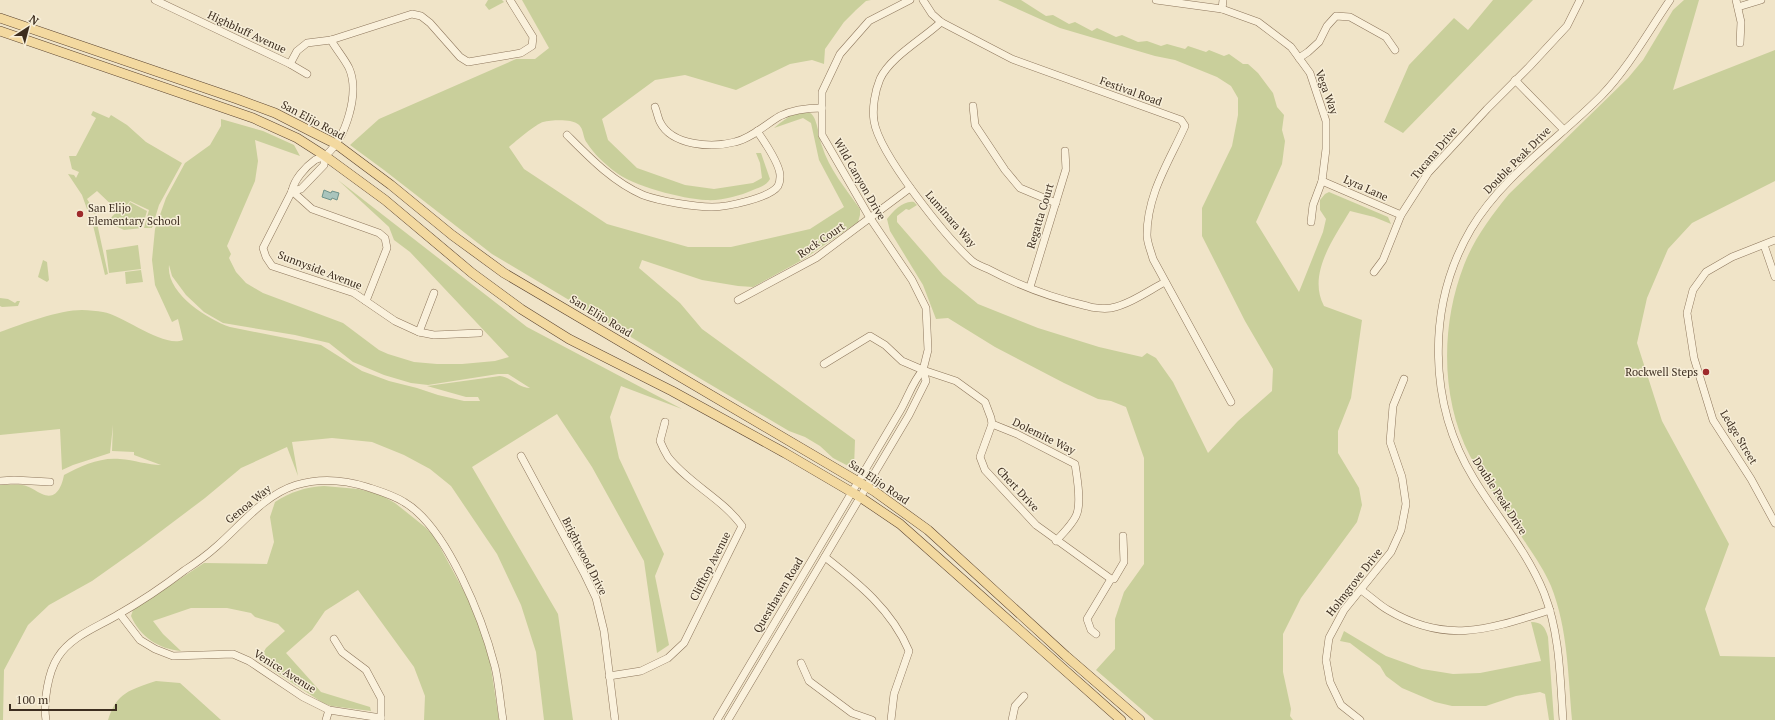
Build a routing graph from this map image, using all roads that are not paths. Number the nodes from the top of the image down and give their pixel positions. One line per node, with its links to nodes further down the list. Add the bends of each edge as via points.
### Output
1 (155, 0): 19 (street, Highbluff Avenue)
2 (510, 0): 15 (street, via 534,37 532,46 521,53 468,62 460,57 430,22 412,14)
3 (910, 0): 24 (street, Wild Canyon Drive, via 868,21 840,54 822,92)
4 (923, 0): 13 (street, Festival Road)
5 (1156, 0): 11 (street, Vega Way)
6 (1223, 0): 11 (street)
7 (1580, 0): 21 (street, Tucana Drive, via 1567,26)
8 (1670, 0): 25 (street, Double Peak Drive, via 1613,83)
9 (1761, 0): 10 (street)
10 (1737, 3): 16 (street, via 1741,22)
11 (1222, 9): 18 (street, Vega Way, via 1258,22 1291,47)
12 (0, 18): 28 (main road, San Elijo Road, via 275,113)
13 (941, 22): 34 (street, Luminara Way, via 890,63 880,79 875,97 874,120 880,140); 44 (street, Festival Road, via 1012,59 1182,120 1186,126 1164,168 1150,204 1147,236 1153,259)
14 (0, 31): 30 (main road, San Elijo Road, via 253,118 297,138)
15 (331, 40): 19 (street, via 307,43 297,51); 28 (street, via 349,69 353,95 347,124)
16 (1740, 43)
17 (1395, 50): 18 (street, via 1386,37 1350,17 1336,16 1327,26 1319,42)
18 (1299, 58): 33 (street, Vega Way, via 1310,73 1326,121)
19 (290, 64): 20 (street, Highbluff Avenue)
20 (307, 74)
21 (1515, 80): 25 (street); 37 (street, Tucana Drive, via 1428,173)
22 (973, 106): 36 (street, via 975,125 1020,188)
23 (656, 107): 26 (street, via 660,122 672,135 688,142 716,145 736,142)
24 (822, 108): 26 (street, via 802,108); 38 (street, Wild Canyon Drive, via 822,134)
25 (1564, 130): 70 (street, Double Peak Drive, via 1500,191 1471,229 1448,285 1441,314 1438,344 1438,372 1443,404 1459,449 1474,480 1530,564)
26 (757, 131): 27 (street, via 771,152 781,175 779,186 769,194 736,204 712,207 644,195 615,179 591,160)
27 (567, 135)
28 (336, 144): 30 (street); 59 (main road, San Elijo Road, via 504,273)
29 (1065, 151): 36 (street, Regatta Court, via 1066,169)
30 (325, 156): 31 (street, via 316,160); 32 (street, via 324,164); 62 (main road, San Elijo Road, via 385,200 472,273 521,309 569,339 672,391)
31 (303, 173): 32 (street); 35 (street, via 293,183)
32 (310, 179): 35 (street, via 301,190)
33 (1322, 181): 37 (street, Lyra Lane); 39 (street, Vega Way, via 1313,205)
34 (910, 188): 38 (street, Rock Court); 45 (street, Luminara Way, via 973,262)
35 (292, 191): 48 (street, via 312,209 379,233 386,238 387,248); 48 (street, Sunnyside Avenue, via 263,248 266,258 272,266 354,293)
36 (1056, 203): 45 (street, Regatta Court)
37 (1401, 215): 42 (street, Tucana Drive, via 1383,260)
38 (870, 218): 47 (street, Rock Court, via 816,258); 52 (street, Wild Canyon Drive, via 912,280 926,308 928,350)
39 (1311, 222)
40 (1775, 240): 41 (street, Ledge Street)
41 (1764, 245): 43 (street); 64 (street, Ledge Street, via 1732,257 1706,272 1693,290 1687,313 1694,358 1713,420 1751,479)
42 (1374, 272)
43 (1775, 277)
44 (1165, 282): 45 (street, Luminara Way, via 1128,302 1110,308 1088,307); 54 (street)
45 (1030, 287)
46 (434, 293): 49 (street)
47 (738, 300)
48 (366, 301): 49 (street, Sunnyside Avenue, via 395,322)
49 (419, 332): 50 (street, Sunnyside Avenue, via 434,335)
50 (479, 333)
51 (824, 364): 52 (street, via 870,336 902,361)
52 (923, 370): 56 (street, via 956,381 985,402); 59 (street, Wild Canyon Drive, via 916,377 904,404); 61 (street, Wild Canyon Drive, via 926,381 920,395)
53 (1404, 379): 69 (street, Holmgrove Drive, via 1393,406 1390,442 1402,477 1406,504 1401,530 1391,552)
54 (1231, 402)
55 (665, 422): 75 (street, Clifftop Avenue, via 660,441 668,457 735,516 742,526 684,643 668,658 641,671)
56 (992, 424): 66 (street, Chert Drive, via 980,457 985,470 1036,525); 66 (street, Dolemite Way, via 1075,464 1077,514)
57 (521, 456): 75 (street, Brightwood Drive, via 596,598 604,631)
58 (0, 481): 60 (street)
59 (858, 481): 61 (main road, San Elijo Road); 62 (street, Questhaven Road)
60 (50, 482)
61 (866, 486): 63 (street, Questhaven Road); 89 (main road, San Elijo Road, via 928,530)
62 (851, 493): 63 (main road, San Elijo Road); 83 (street, Questhaven Road)
63 (860, 497): 67 (street, Questhaven Road); 88 (main road, San Elijo Road, via 900,524 925,545)
64 (1775, 524)
65 (1123, 536): 68 (street, via 1124,562)
66 (1056, 541): 68 (street, Chert Drive)
67 (825, 557): 84 (street, Questhaven Road); 86 (street, via 873,597 904,639 909,651 894,694)
68 (1112, 579): 72 (street, via 1088,619 1091,630)
69 (1361, 590): 70 (street, via 1388,610 1423,626 1446,631 1478,630); 90 (street, Holmgrove Drive, via 1336,623 1329,638 1326,660 1330,682 1342,705)
70 (1550, 610): 91 (street, Double Peak Drive, via 1560,662)
71 (120, 614): 77 (street, Venice Avenue, via 140,640 155,649 173,656 232,654); 79 (street, Genoa Way, via 70,642 58,657 50,675); 81 (street, Genoa Way, via 215,548 273,496 295,485 321,481 357,484 405,502 434,530 444,546 483,625 495,668)
72 (1096, 634)
73 (334, 639): 78 (street, via 342,652 366,670 381,698)
74 (801, 663): 85 (street, via 809,681 852,713)
75 (609, 676): 82 (street, Brightwood Drive)
76 (1024, 696): 87 (street, via 1015,706)
77 (329, 710): 78 (street, Venice Avenue); 80 (street)
78 (381, 719)
79 (46, 720)
80 (326, 720)
81 (503, 720)
82 (615, 720)
83 (717, 720)
84 (728, 720)
85 (872, 720)
86 (890, 720)
87 (1012, 720)
88 (1121, 720)
89 (1140, 720)
90 (1360, 720)
91 (1563, 720)

